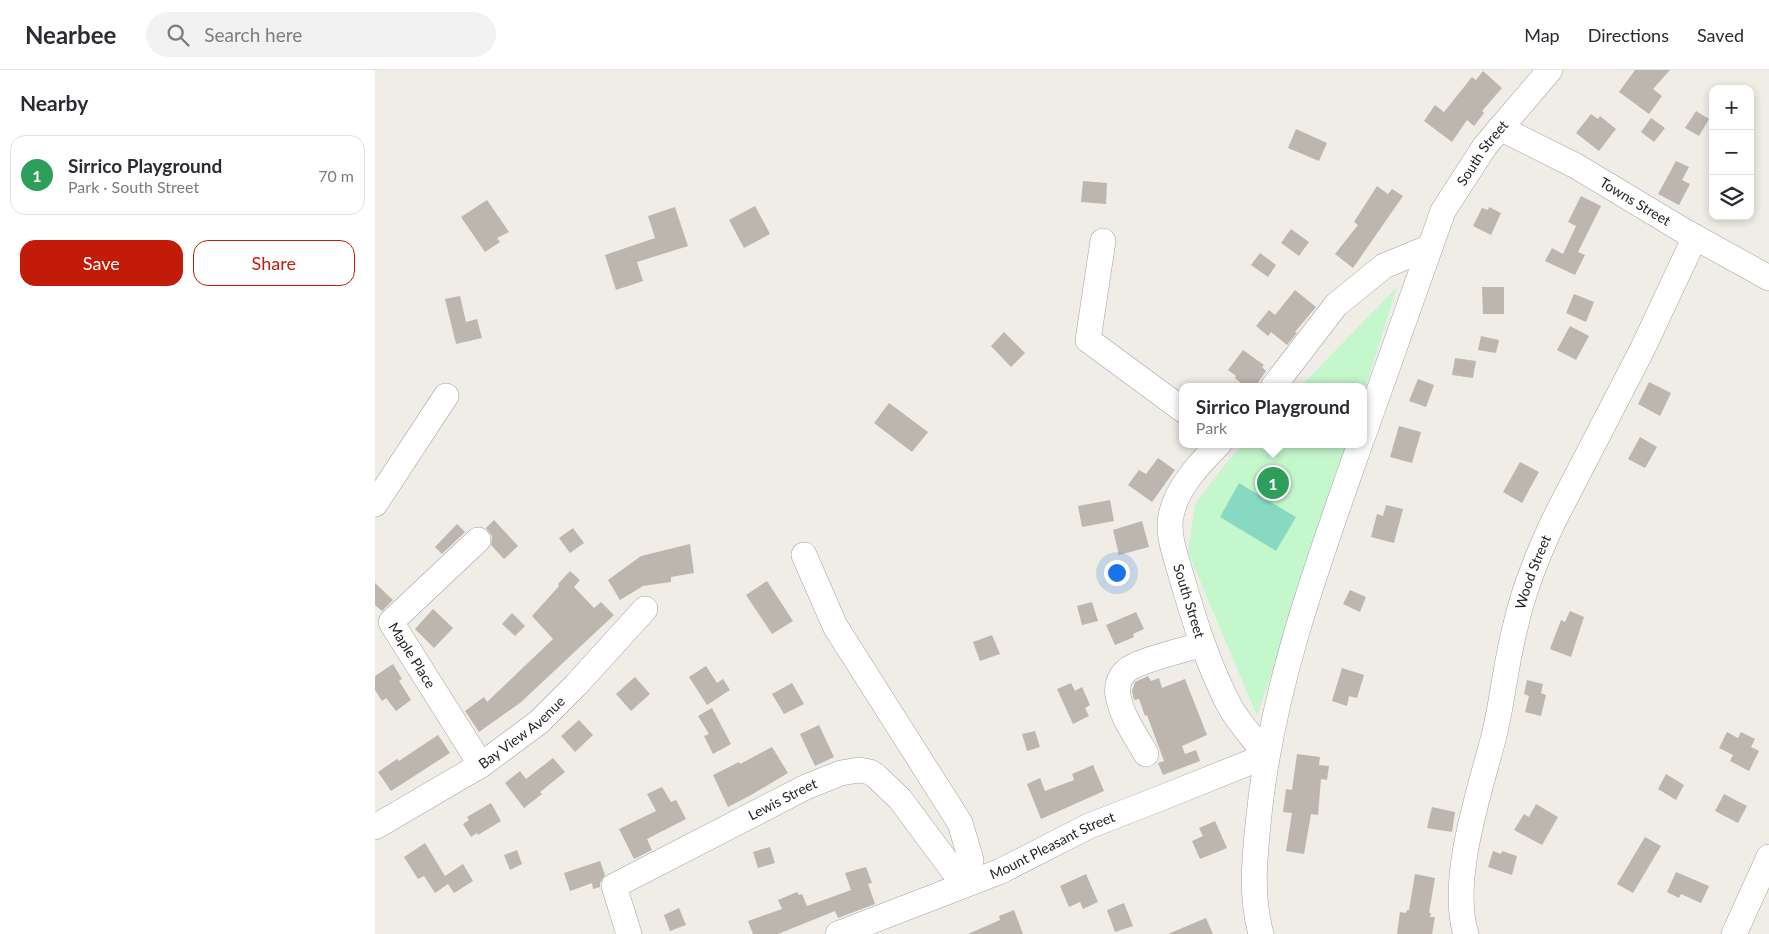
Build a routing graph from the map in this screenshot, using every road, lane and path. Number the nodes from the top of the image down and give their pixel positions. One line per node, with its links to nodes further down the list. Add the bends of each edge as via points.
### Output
1 (1550, 70): 2 (street, South Street)
2 (1500, 128): 3 (street, Towns Street, via 1576,166); 5 (street, South Street, via 1443,211)
3 (1695, 237): 6 (street, Towns Street); 27 (street, Wood Street, via 1642,350 1553,520 1523,598 1464,861 1461,908)
4 (1103, 241): 9 (street, via 1089,340)
5 (1431, 247): 7 (street, via 1384,266 1336,305); 10 (street, South Street)
6 (1769, 278)
7 (1276, 383)
8 (445, 396): 13 (street)
9 (1179, 407)
10 (1367, 425)
11 (1215, 448): 17 (street, South Street, via 1184,487 1171,517 1177,560)
12 (1359, 448): 19 (street, via 1303,612)
13 (375, 504)
14 (479, 540): 20 (street, Maple Place, via 391,622)
15 (804, 555): 23 (street, via 835,626 959,822 971,860)
16 (645, 608): 20 (street, Bay View Avenue, via 539,722)
17 (1203, 644): 18 (street, via 1127,669 1120,679 1117,694 1122,709); 19 (street, South Street, via 1231,708)
18 (1146, 754)
19 (1266, 756): 23 (street, Mount Pleasant Street, via 1089,826 1001,871); 26 (street, via 1253,877)
20 (481, 764): 21 (street, Bay View Avenue)
21 (375, 827)
22 (1769, 857): 28 (street)
23 (964, 885): 24 (street, Lewis Street, via 900,799 876,776 853,771 806,787 614,886); 25 (street, Mount Pleasant Street)
24 (629, 934)
25 (838, 934)
26 (1261, 934)
27 (1466, 934)
28 (1735, 934)

